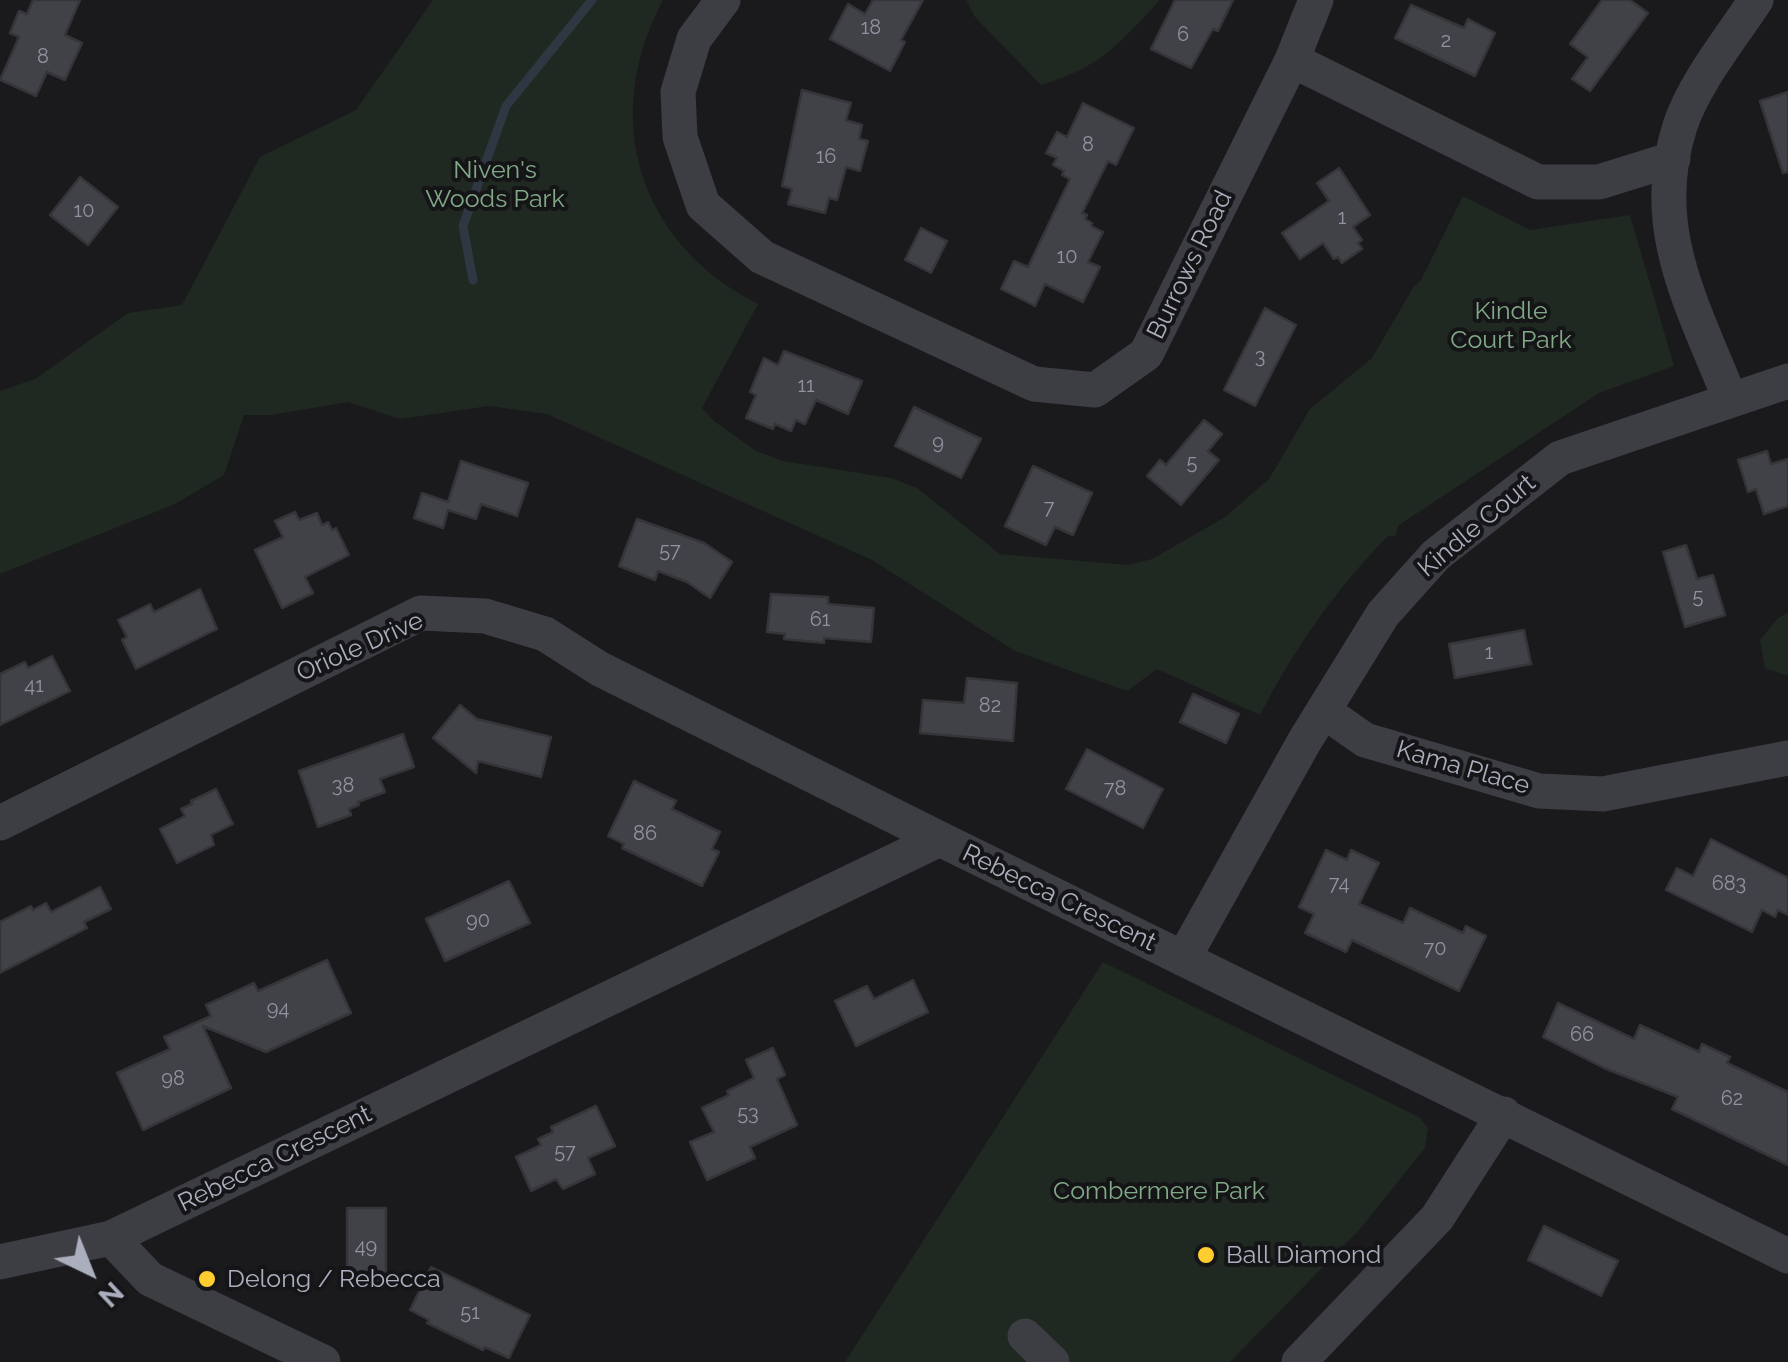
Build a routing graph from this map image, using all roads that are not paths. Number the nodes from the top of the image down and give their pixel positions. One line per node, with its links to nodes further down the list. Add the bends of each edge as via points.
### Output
1 (723, 0): 4 (street, Burrows Road, via 694,40 678,92 680,137 703,205 762,258 1034,384 1095,390 1146,354)
2 (1316, 0): 4 (street, Burrows Road)
3 (1756, 0): 5 (street, via 1680,124)
4 (1292, 60): 5 (street, via 1538,182 1599,182)
5 (1674, 159): 7 (street, via 1666,188 1672,250)
6 (1788, 381): 7 (street, Kindle Court)
7 (1730, 399): 8 (street, Kindle Court, via 1560,458 1436,555 1383,614)
8 (1325, 712): 9 (street, Kama Place, via 1365,740 1539,790 1603,794); 12 (street, Kindle Court)
9 (1788, 758)
10 (0, 822): 11 (street, Oriole Drive, via 421,614 485,616 546,634 600,668)
11 (940, 839): 12 (street, Rebecca Crescent); 14 (street, Rebecca Crescent)
12 (1183, 959): 13 (street, Rebecca Crescent)
13 (1504, 1114): 15 (street, Rebecca Crescent); 20 (street, via 1438,1218)
14 (111, 1238): 16 (street, Rebecca Crescent); 18 (street, via 150,1278)
15 (1788, 1256)
16 (0, 1262)
17 (1025, 1336): 19 (street)
18 (323, 1362)
19 (1052, 1362)
20 (1298, 1362)

